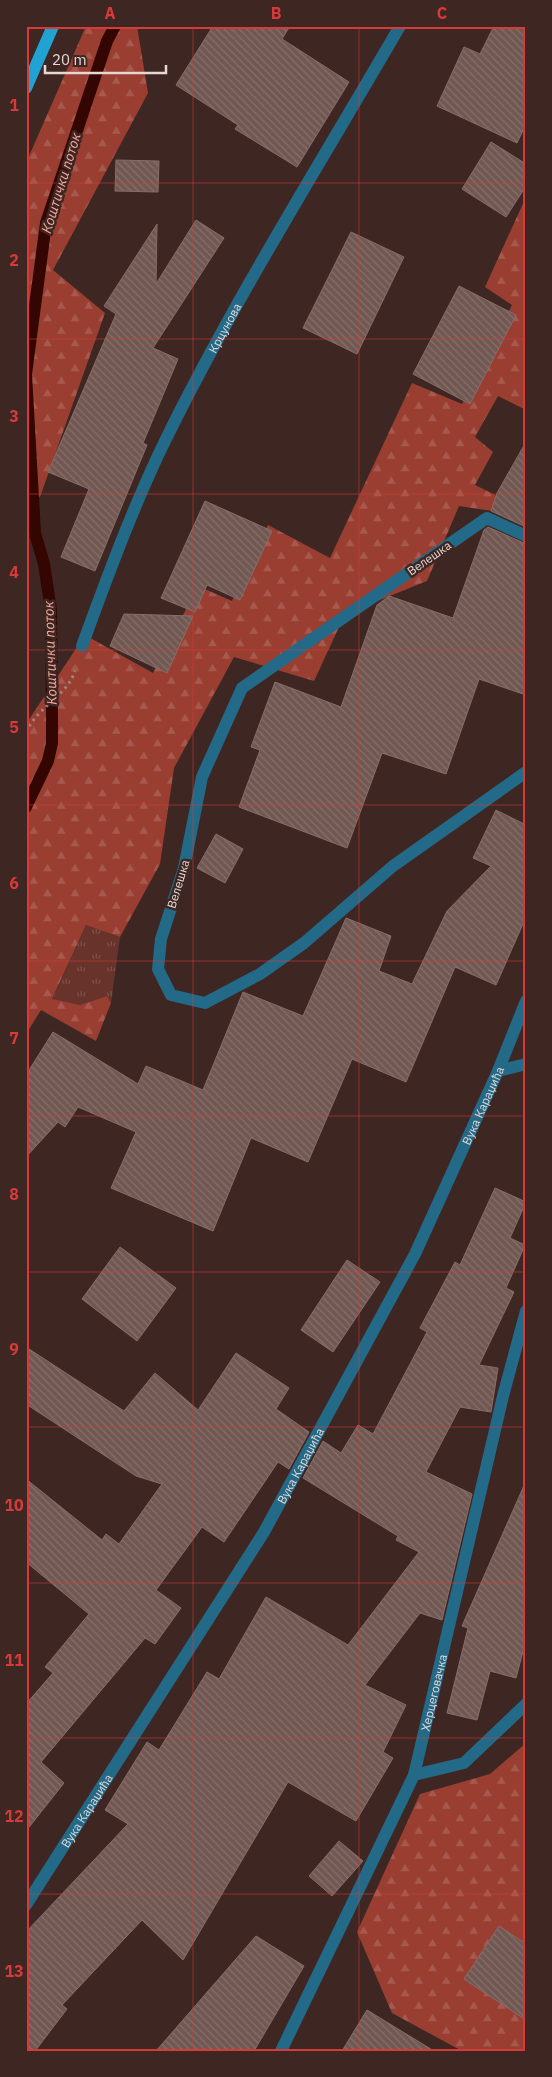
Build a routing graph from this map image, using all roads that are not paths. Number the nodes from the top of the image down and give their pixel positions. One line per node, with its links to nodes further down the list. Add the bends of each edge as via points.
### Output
1 (53, 26): 3 (main road)
2 (400, 26): 5 (street, Крцунова, via 199,375 164,445 115,558)
3 (26, 88)
4 (526, 536): 6 (street, Велешка, via 487,518 242,688 202,777 184,868 161,939 158,969 171,995 205,1003 260,974 304,943 393,866)
5 (82, 646)
6 (526, 772)
7 (526, 1001): 9 (street, Вука Караџића)
8 (526, 1064): 9 (street)
9 (498, 1071): 13 (street, Вука Караџића, via 415,1254 264,1532)
10 (526, 1311): 12 (street, Херцеговачка)
11 (526, 1704): 12 (street, via 464,1763)
12 (414, 1775): 14 (street, Херцеговачка)
13 (26, 1905)
14 (281, 2051)

